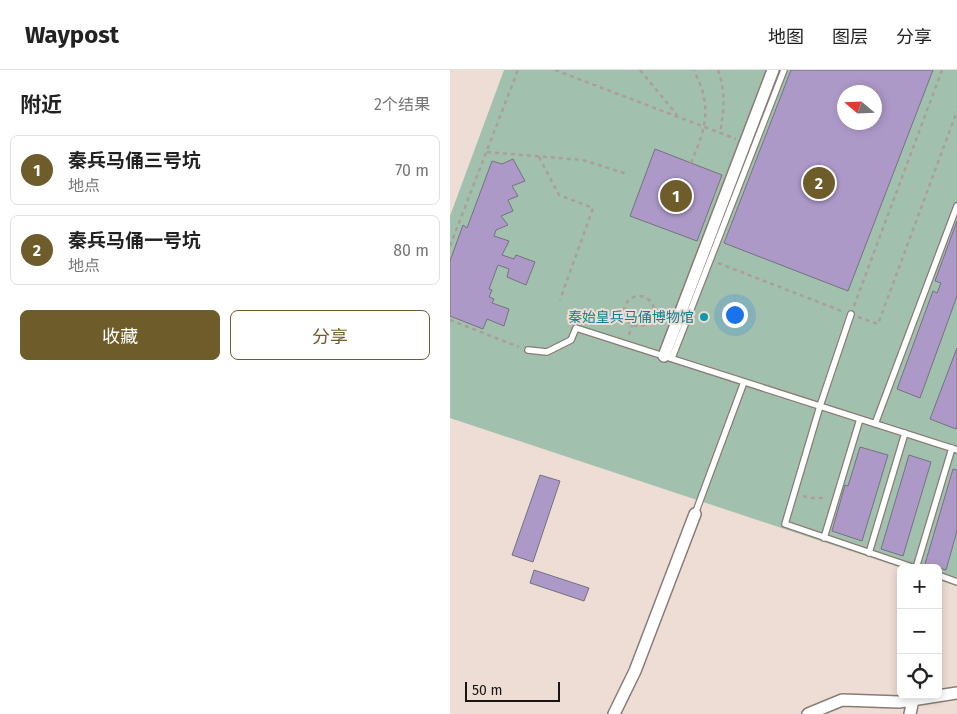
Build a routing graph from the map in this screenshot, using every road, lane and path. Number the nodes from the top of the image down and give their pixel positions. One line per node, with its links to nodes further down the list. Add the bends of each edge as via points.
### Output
1 (518, 70): 14 (path)
2 (555, 70): 10 (path)
3 (640, 70): 10 (path)
4 (694, 70): 11 (path, via 702,88)
5 (718, 70): 12 (path, via 724,94)
6 (773, 70): 13 (street)
7 (784, 70): 20 (lane)
8 (942, 70): 22 (path)
9 (957, 111): 22 (path, via 878,324)
10 (678, 117): 11 (path)
11 (705, 126): 12 (path); 16 (path)
12 (720, 132): 13 (path)
13 (746, 142): 27 (street)
14 (486, 152): 15 (path); 19 (path)
15 (539, 157): 17 (path, via 583,160); 21 (path, via 559,195 594,208)
16 (691, 163)
17 (627, 174)
18 (957, 206): 31 (lane)
19 (450, 246)
20 (710, 260): 22 (path); 27 (lane)
21 (560, 300)
22 (851, 314): 29 (lane)
23 (450, 320): 26 (path)
24 (632, 324): 24 (path, via 642,326 653,316 651,302 643,296 634,297 626,303 624,313); 25 (path)
25 (626, 344): 26 (lane, via 576,328 571,340 547,352); 27 (lane)
26 (528, 350)
27 (668, 357): 28 (lane)
28 (744, 382): 29 (lane); 36 (lane)
29 (820, 406): 30 (lane); 34 (lane)
30 (860, 419): 31 (lane); 35 (lane)
31 (875, 424): 32 (lane)
32 (905, 433): 33 (lane); 38 (lane)
33 (954, 449): 40 (lane)
34 (794, 494): 35 (path); 37 (lane, via 785,524)
35 (836, 498): 37 (lane)
36 (695, 514): 45 (street, via 635,671)
37 (824, 538): 38 (lane)
38 (869, 553): 39 (lane)
39 (903, 564)
40 (916, 564)
41 (942, 576): 42 (lane)
42 (957, 580)
43 (957, 693): 44 (street)
44 (913, 700): 46 (street, via 842,700); 47 (street)
45 (614, 714)
46 (808, 714)
47 (910, 714)

